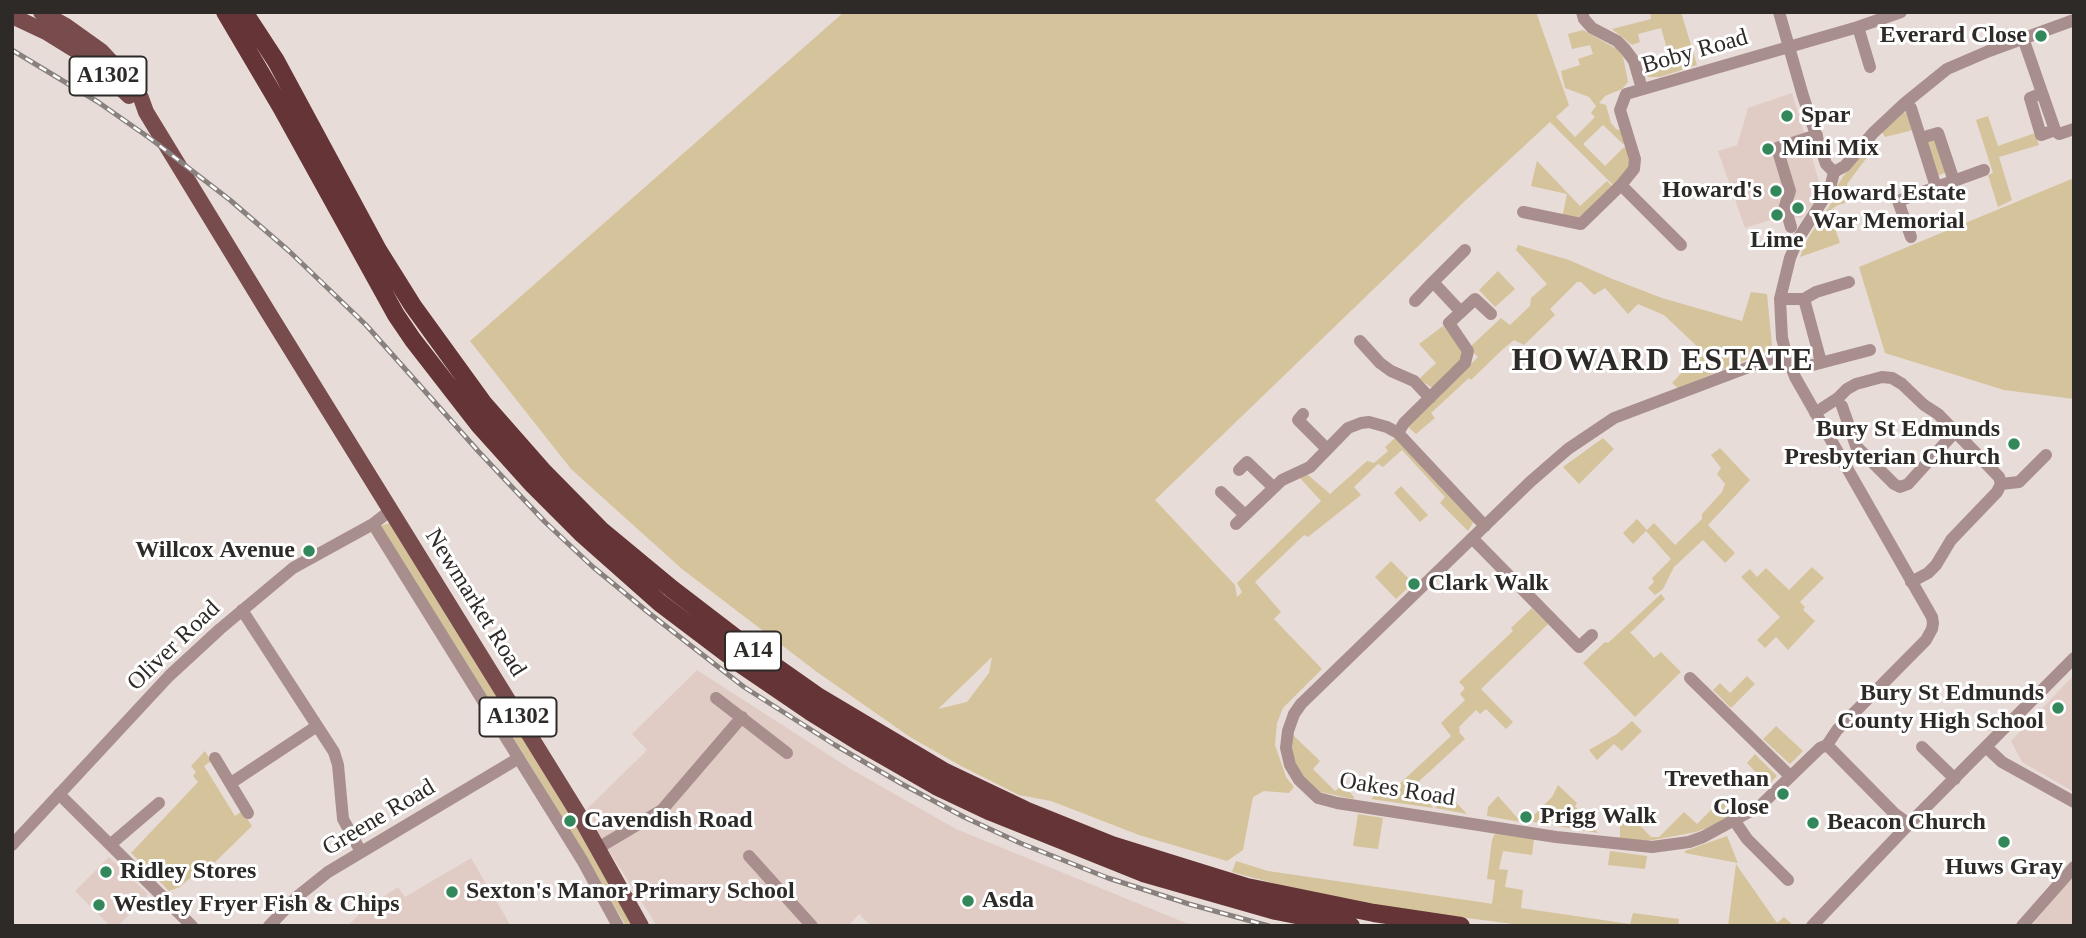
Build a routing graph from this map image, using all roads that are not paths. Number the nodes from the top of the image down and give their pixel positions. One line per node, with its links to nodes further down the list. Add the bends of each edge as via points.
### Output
1 (41, 12): 17 (main road, A1302, via 101,51 132,87)
2 (225, 12): 92 (highway, A14, via 413,340 533,485 660,603 811,712 925,780 992,812 1143,873 1276,911)
3 (244, 12): 13 (highway, A14)
4 (258, 12): 13 (highway, A14, via 268,29)
5 (1581, 12): 15 (street, via 1592,28 1625,49 1634,61)
6 (1779, 12): 12 (street)
7 (1901, 12): 10 (street, Boby Road)
8 (12, 16): 17 (main road, A1302, via 80,53)
9 (2074, 20): 11 (street)
10 (1858, 27): 12 (street, Boby Road); 14 (street)
11 (2023, 38): 16 (street, via 1947,69); 18 (street, via 2055,130 2059,134)
12 (1790, 47): 15 (street, Boby Road); 19 (street)
13 (276, 61): 93 (highway, A14, via 378,250 484,404 602,531 745,645 841,711 945,772 1112,845 1247,887)
14 (1870, 67)
15 (1642, 89): 24 (street, Boby Road, via 1626,94 1620,110 1635,159 1634,169)
16 (1905, 103): 20 (street); 22 (street)
17 (146, 112): 53 (main road, Newmarket Road / A1302)
18 (2074, 129)
19 (1817, 135): 22 (street, via 1826,164); 27 (street, via 1777,148 1790,191 1785,206)
20 (1921, 138): 23 (street, via 1938,133); 25 (street)
21 (1984, 170): 23 (street)
22 (1834, 172): 33 (street, Oakes Road, via 1830,189 1794,248)
23 (1954, 181): 25 (street)
24 (1622, 185): 26 (street, Boby Road, via 1581,224); 29 (street)
25 (1936, 187): 28 (street, via 1898,201)
26 (1523, 212)
27 (1791, 227)
28 (1911, 237)
29 (1681, 245)
30 (1465, 250): 31 (street)
31 (1433, 282): 35 (street); 36 (street)
32 (1849, 282): 34 (street)
33 (1780, 299): 34 (street); 40 (street, Oakes Road)
34 (1804, 299): 39 (street, via 1815,364)
35 (1415, 301)
36 (1461, 312): 37 (street, via 1475,299); 41 (street, via 1449,323 1468,351 1465,363)
37 (1491, 314)
38 (1360, 341): 41 (street, via 1391,372 1414,381)
39 (1870, 350)
40 (1786, 354): 43 (street, Oakes Road); 55 (street, Oakes Road, via 1614,418 1569,449)
41 (1430, 398): 46 (street)
42 (1842, 406): 45 (street, via 1868,465 1900,487 1908,484)
43 (1815, 413): 45 (street, via 1856,384 1888,377 1902,383); 57 (street, Oakes Road)
44 (1303, 414): 47 (street, via 1298,420)
45 (1955, 432): 50 (street)
46 (1398, 433): 47 (street, via 1361,423 1348,428); 55 (street)
47 (1327, 449): 51 (street, via 1310,467)
48 (2046, 455): 50 (street, via 2019,482)
49 (1238, 470): 51 (street, via 1247,462)
50 (2001, 484): 57 (street, via 1951,540 1937,565)
51 (1273, 487): 52 (street, via 1240,520)
52 (1222, 492)
53 (391, 510): 54 (street, Oliver Road); 82 (main road, Newmarket Road / A1302)
54 (373, 524): 58 (street, Oliver Road, via 293,568); 70 (street)
55 (1485, 526): 56 (street, Oakes Road)
56 (1473, 538): 59 (street, via 1579,647); 78 (street, Oakes Road, via 1294,714 1286,748 1302,784 1318,798 1337,803 1633,846 1689,842)
57 (1911, 582): 65 (street, Oakes Road, via 1932,617 1930,634)
58 (242, 610): 64 (street); 74 (street, Oliver Road, via 169,676)
59 (1592, 635)
60 (2074, 658): 67 (street)
61 (1690, 678): 71 (street)
62 (716, 698): 63 (street)
63 (742, 717): 68 (street); 82 (street, via 662,810)
64 (317, 726): 73 (street); 83 (street, via 334,752 343,819)
65 (1827, 745): 71 (street, Oakes Road); 79 (street)
66 (1922, 747): 72 (street)
67 (1986, 747): 72 (street); 75 (street)
68 (787, 753)
69 (215, 758): 73 (street)
70 (519, 758): 83 (street, Greene Road); 89 (street)
71 (1790, 776): 78 (street, Oakes Road, via 1760,806)
72 (1955, 779): 79 (street)
73 (231, 783): 77 (street)
74 (59, 794): 80 (street); 81 (street, Oliver Road)
75 (2074, 802)
76 (159, 803): 80 (street)
77 (248, 813)
78 (1734, 820): 86 (street)
79 (1909, 824): 94 (street)
80 (111, 844): 87 (street)
81 (12, 845)
82 (598, 848): 90 (main road, Newmarket Road / A1302)
83 (361, 852): 88 (street, Greene Road, via 298,896)
84 (749, 856): 91 (street)
85 (2074, 867): 95 (street)
86 (1788, 880)
87 (192, 926)
88 (269, 926)
89 (618, 926)
90 (641, 926)
91 (812, 926)
92 (1351, 926)
93 (1461, 926)
94 (1812, 926)
95 (2022, 926)

